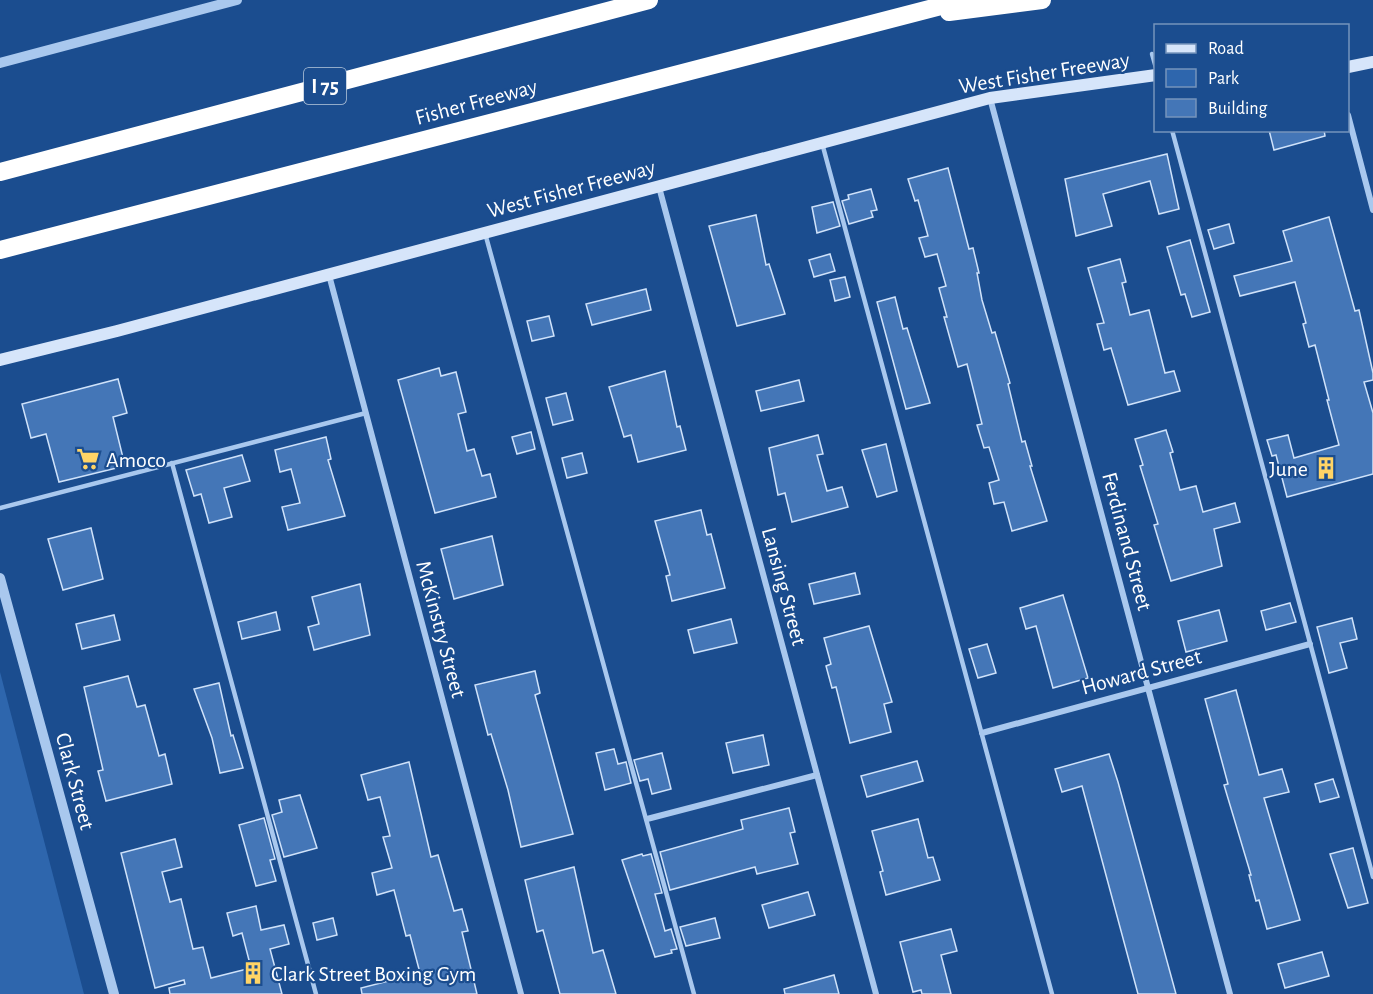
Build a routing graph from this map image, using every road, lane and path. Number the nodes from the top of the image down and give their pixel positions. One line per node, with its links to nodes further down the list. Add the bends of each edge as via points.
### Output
1 (237, 0): 8 (street)
2 (649, 0): 16 (highway, I 75)
3 (964, 0): 5 (highway, Fisher Freeway)
4 (1042, 0): 5 (highway)
5 (885, 21): 20 (highway, Fisher Freeway)
6 (1152, 54): 9 (lane)
7 (1373, 62): 10 (main road)
8 (0, 63)
9 (1154, 63)
10 (1349, 67)
11 (1154, 75): 12 (main road, West Fisher Freeway)
12 (990, 98): 15 (main road, West Fisher Freeway); 28 (street, Ferdinand Street)
13 (1349, 122): 18 (street)
14 (1173, 132): 27 (lane)
15 (822, 143): 17 (main road, West Fisher Freeway); 29 (lane)
16 (0, 172)
17 (659, 187): 19 (main road, West Fisher Freeway); 30 (street, Lansing Street)
18 (1373, 210)
19 (485, 233): 21 (main road, West Fisher Freeway); 31 (lane)
20 (0, 250)
21 (328, 274): 22 (main road, West Fisher Freeway); 23 (street, McKinstry Street)
22 (0, 360)
23 (366, 413): 24 (lane); 35 (street, McKinstry Street)
24 (172, 463): 25 (lane); 34 (lane)
25 (0, 508)
26 (0, 578): 33 (street, Clark Street)
27 (1310, 644): 28 (street, Howard Street); 32 (lane)
28 (1149, 688): 29 (street, Howard Street); 39 (street, Ferdinand Street)
29 (982, 733): 38 (lane)
30 (817, 775): 31 (street); 37 (street, Lansing Street)
31 (647, 819): 36 (lane)
32 (1373, 877)
33 (114, 994)
34 (316, 994)
35 (521, 994)
36 (694, 994)
37 (876, 994)
38 (1052, 994)
39 (1230, 994)

